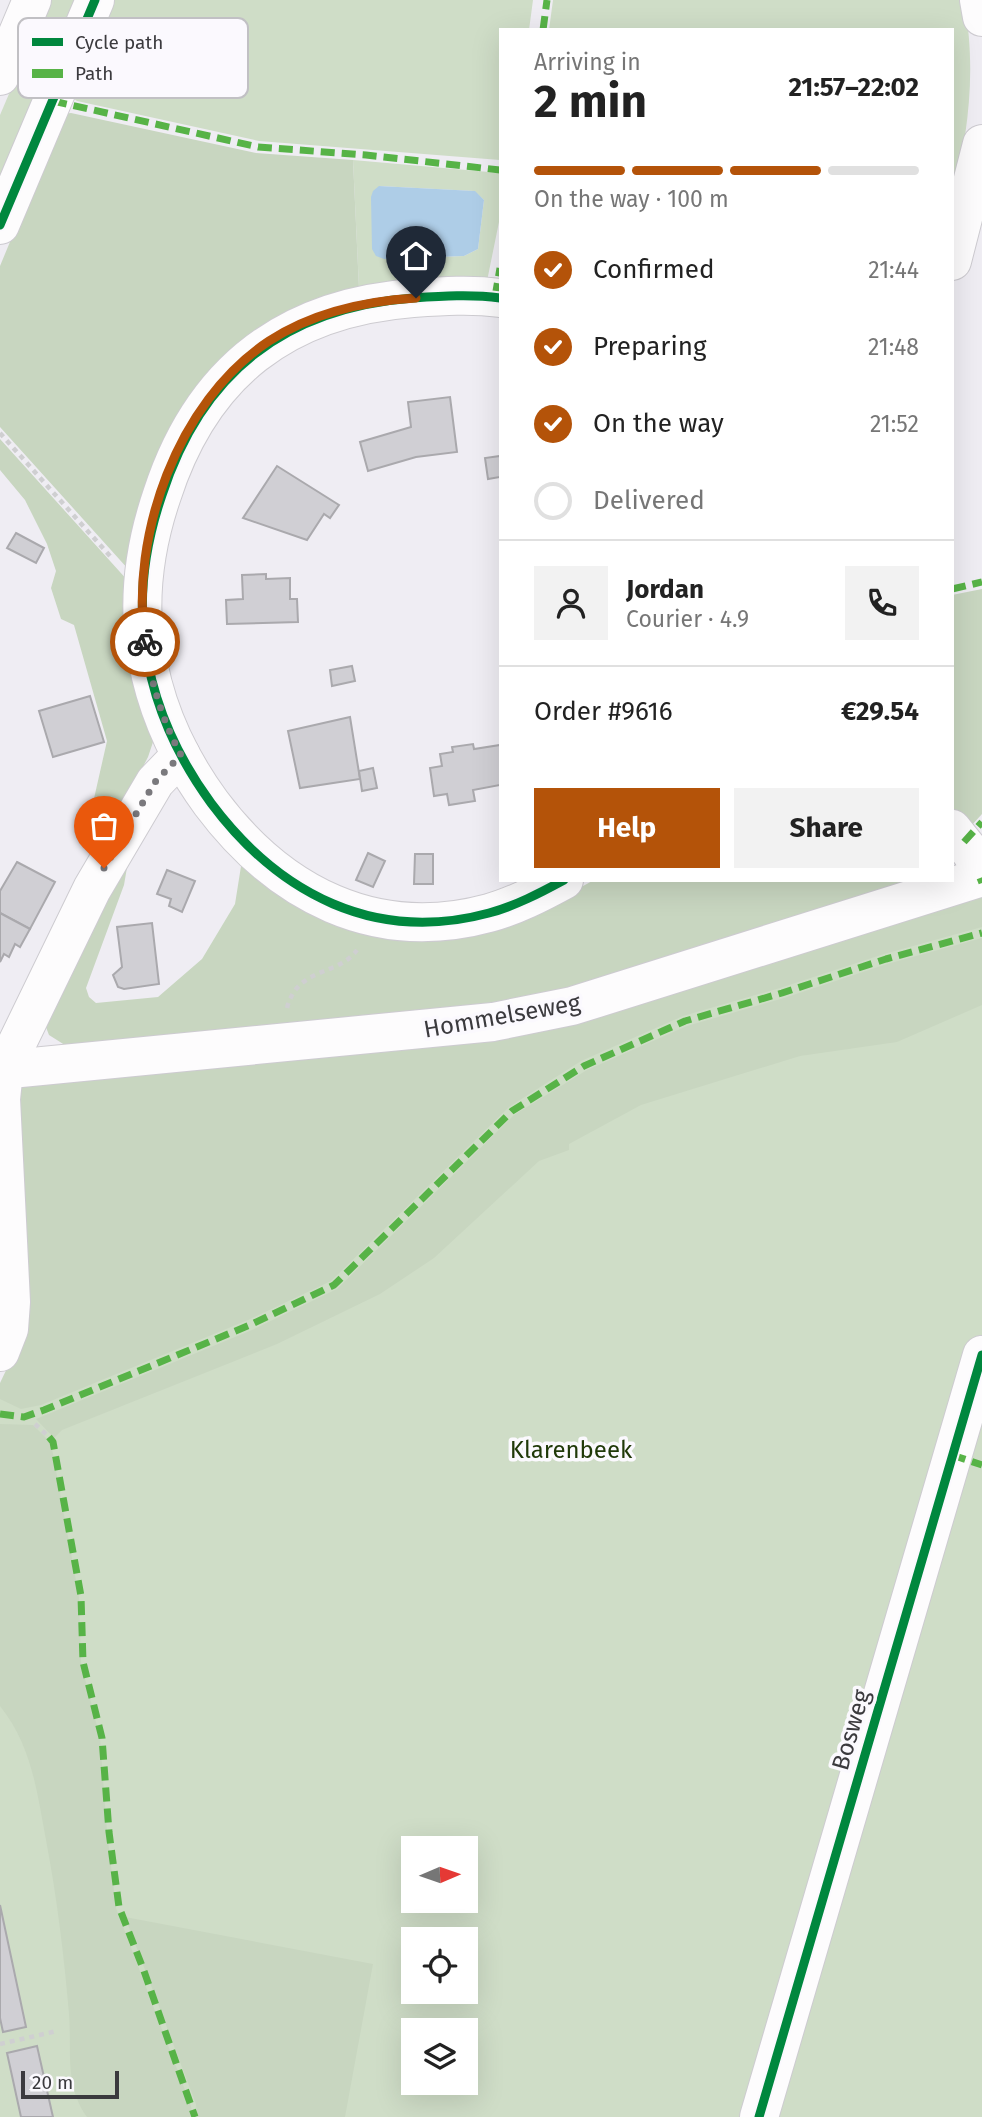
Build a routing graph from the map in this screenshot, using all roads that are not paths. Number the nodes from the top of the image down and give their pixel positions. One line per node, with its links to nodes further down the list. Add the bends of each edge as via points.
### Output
1 (32, 0): 5 (street)
2 (95, 0): 6 (street)
3 (979, 0): 4 (street)
4 (982, 17)
5 (24, 18)
6 (87, 18)
7 (18, 33): 8 (street)
8 (0, 76)
9 (54, 98): 11 (street)
10 (982, 144): 12 (street)
11 (0, 225)
12 (954, 253)
13 (499, 298): 14 (street, via 399,299 323,315 267,342 232,372 206,404 184,440 156,510 143,595 149,666)
14 (181, 755): 17 (street, via 217,811 271,869 309,894 358,912 406,921 460,919 491,913); 18 (street, via 155,782 92,890)
15 (954, 831): 16 (street, via 973,855)
16 (981, 878): 18 (street, Hommelseweg, via 584,1002 493,1023)
17 (560, 882)
18 (1, 1085): 19 (street, via 11,1302 9,1329)
19 (0, 1352)
20 (982, 1355): 21 (street, Bosweg)
21 (759, 2117)

